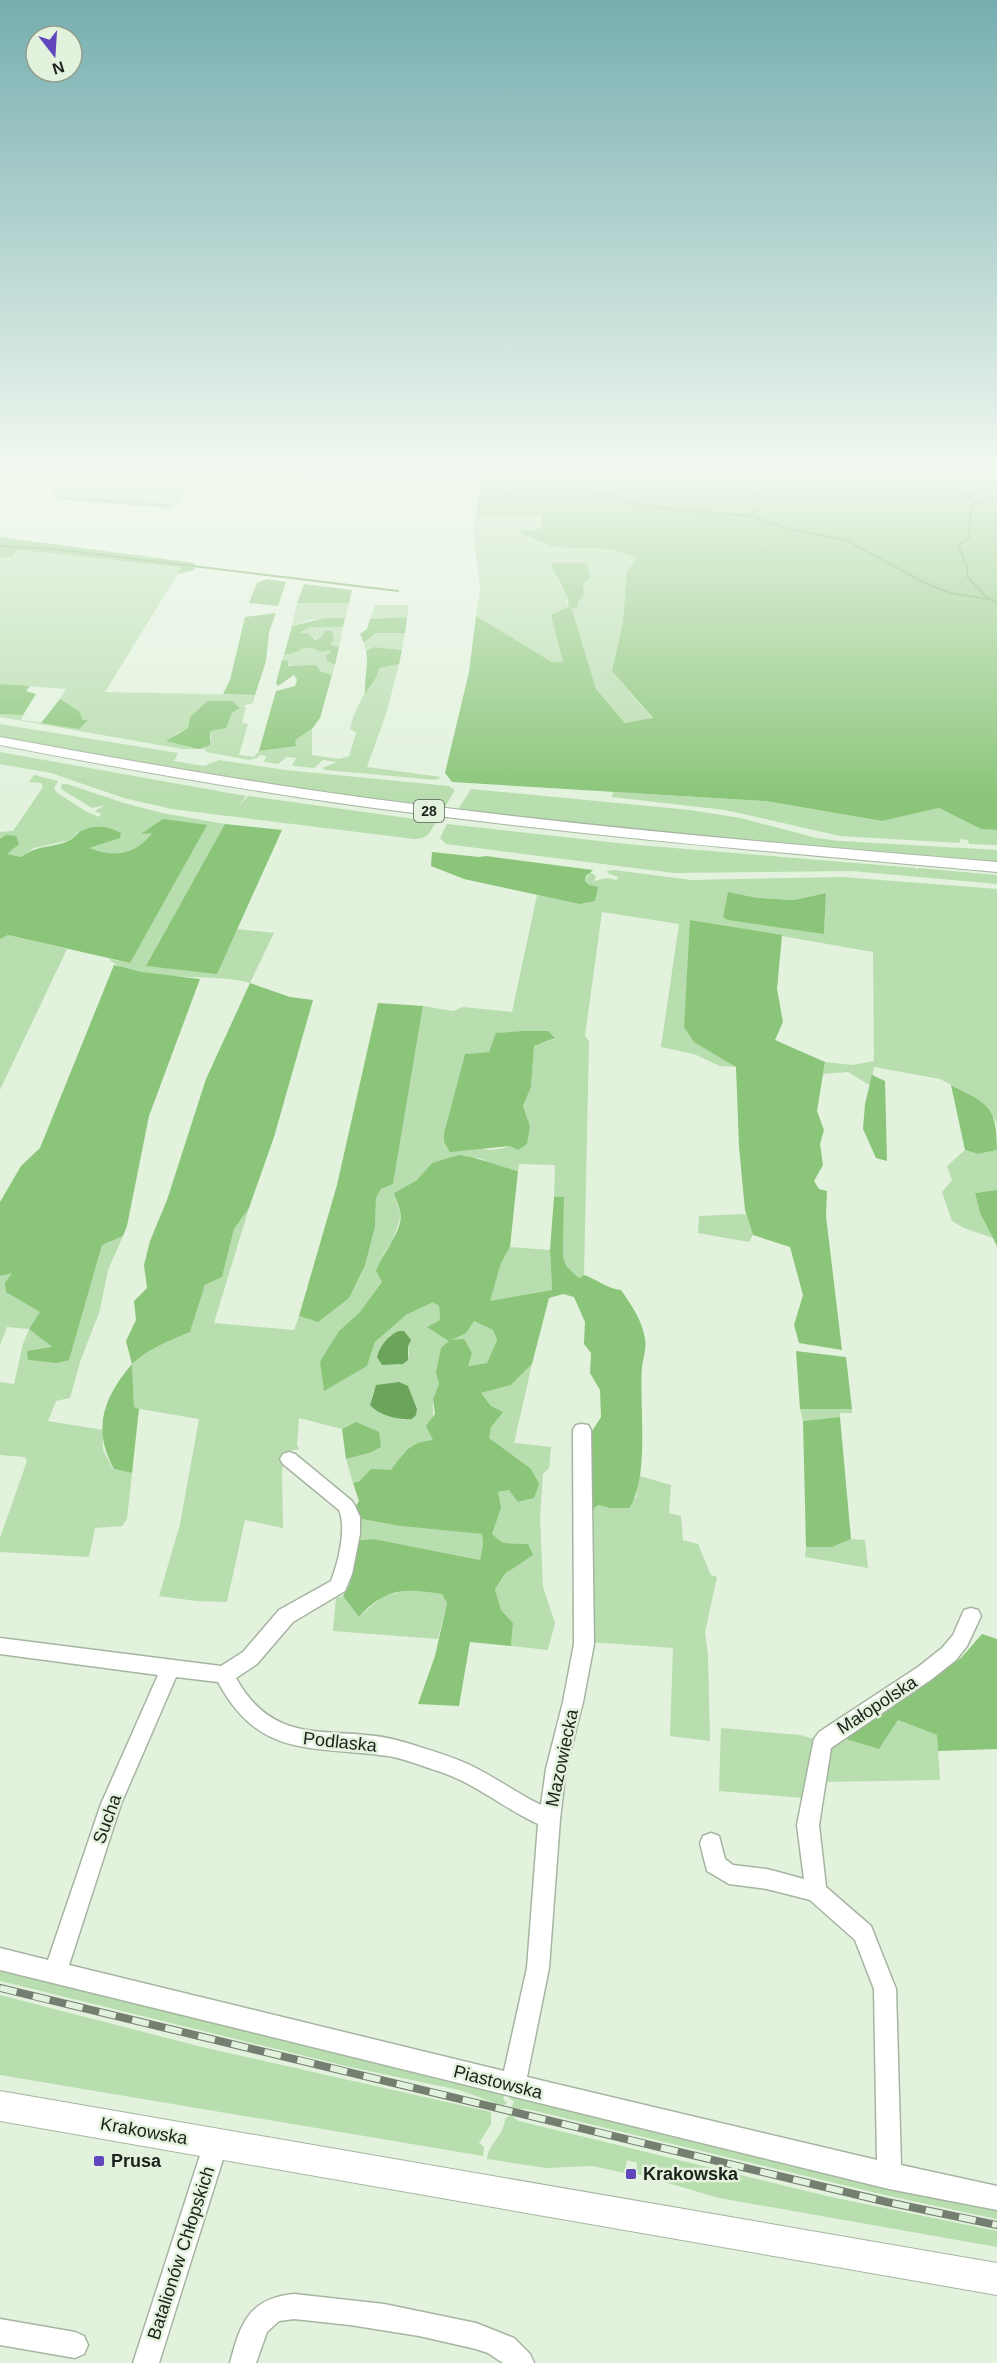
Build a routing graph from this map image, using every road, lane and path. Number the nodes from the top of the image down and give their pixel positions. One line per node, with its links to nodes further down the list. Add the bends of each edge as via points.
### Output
1 (0, 741): 3 (main road, 28, via 201,778 429,812)
2 (0, 748): 4 (main road, 28, via 212,787 434,819 686,846)
3 (997, 867)
4 (997, 872)
5 (582, 1430): 11 (street, Mazowiecka, via 584,1644)
6 (289, 1460): 10 (street, via 346,1506 351,1534 343,1574 338,1586 286,1616 250,1658)
7 (971, 1616): 13 (street, Małopolska, via 949,1654 821,1745 808,1825)
8 (0, 1646): 9 (street)
9 (170, 1669): 10 (street); 15 (street, Sucha, via 111,1804)
10 (224, 1675): 11 (street, Podlaska, via 232,1696 244,1709 283,1735 390,1747 425,1758 463,1772)
11 (549, 1819): 16 (street, Mazowiecka, via 538,1968)
12 (711, 1843): 13 (street, via 716,1863 729,1874)
13 (816, 1892): 19 (street, via 863,1933 885,1989)
14 (0, 1959): 15 (street, Piastowska)
15 (55, 1974): 16 (street, Piastowska)
16 (513, 2085): 19 (street, Piastowska)
17 (0, 2106): 18 (main road, Krakowska)
18 (216, 2143): 21 (main road, Krakowska); 24 (street, Batalionów Chłopskich)
19 (889, 2176): 20 (street, Piastowska)
20 (997, 2198)
21 (997, 2279)
22 (0, 2332): 23 (street)
23 (75, 2345)
24 (146, 2363)
25 (243, 2363): 26 (street, via 249,2339 264,2315 296,2306 466,2333 504,2347)
26 (520, 2363)

